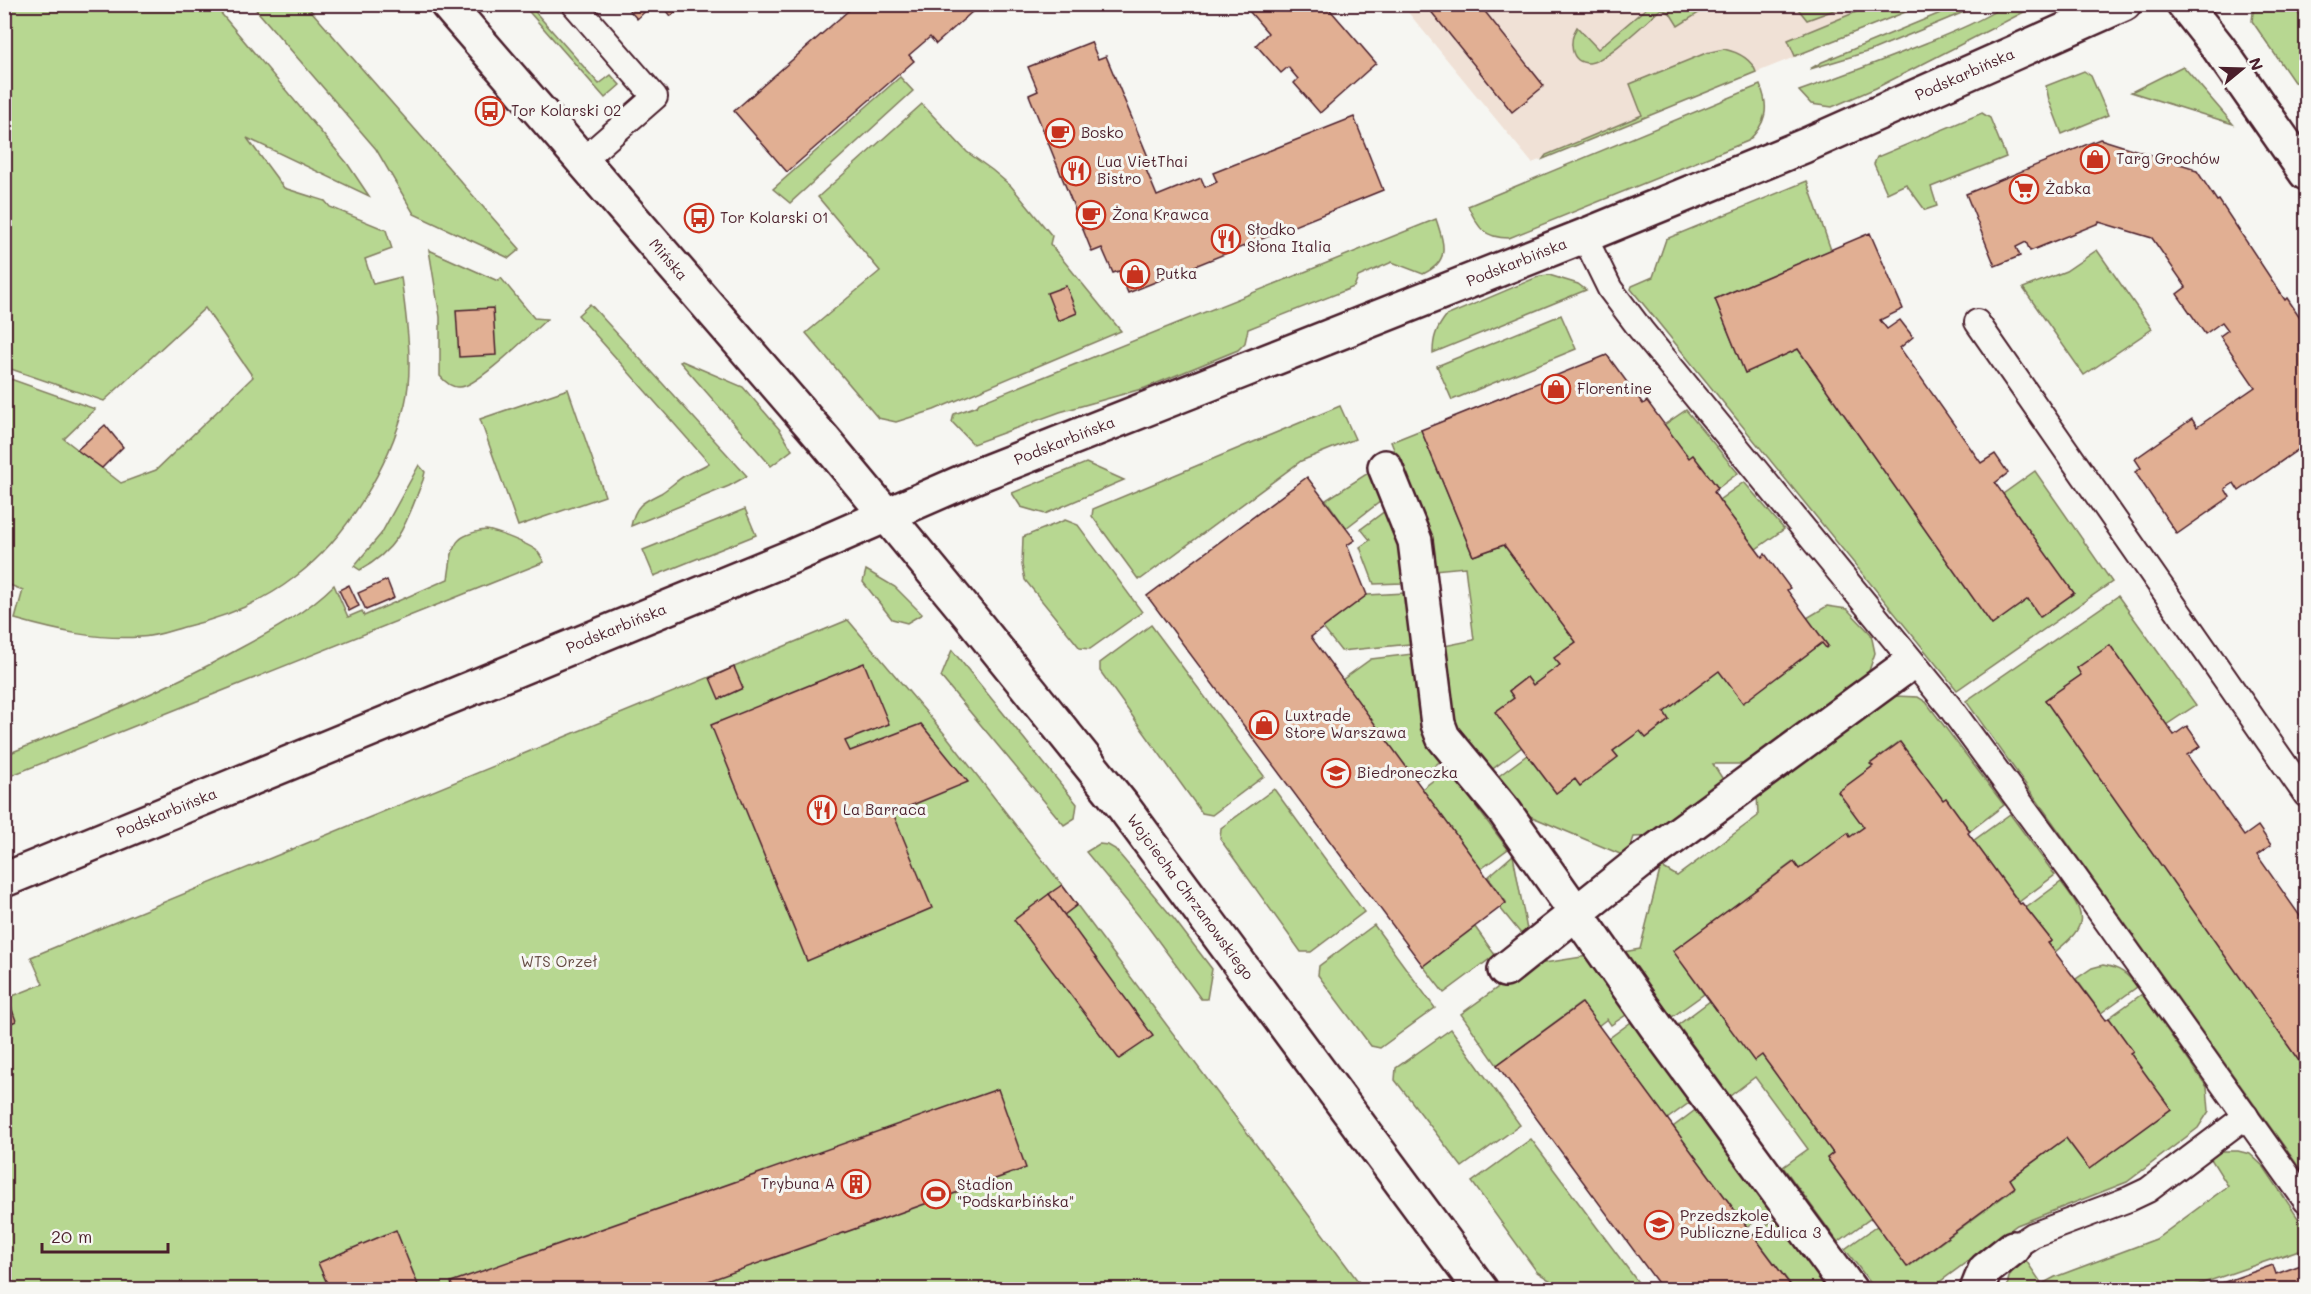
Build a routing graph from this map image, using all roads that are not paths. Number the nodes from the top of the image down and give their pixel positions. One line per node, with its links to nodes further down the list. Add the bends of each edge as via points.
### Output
1 (447, 4): 5 (street, Mińska)
2 (574, 4): 5 (lane, via 655,97)
3 (2124, 4): 7 (street, Podskarbińska, via 1804,146)
4 (2184, 4): 6 (street)
5 (583, 160): 10 (street, Mińska)
6 (2307, 173)
7 (1584, 236): 10 (street, Podskarbińska, via 987,471); 11 (lane, via 1610,289)
8 (1977, 322): 12 (lane)
9 (1385, 466): 14 (street, via 1415,541 1439,730 1505,812)
10 (887, 515): 13 (street, Podskarbińska); 19 (street, Wojciecha Chrzanowskiego, via 1122,805)
11 (1907, 666): 14 (street); 16 (lane, via 1949,706)
12 (2307, 795)
13 (4, 880)
14 (1576, 912): 15 (street); 20 (street)
15 (1505, 970)
16 (2246, 1116): 17 (lane); 18 (lane, via 2148,1190 2033,1235)
17 (2307, 1201)
18 (2013, 1248): 21 (street, via 1986,1270)
19 (1481, 1290)
20 (1850, 1290)
21 (1977, 1290)

